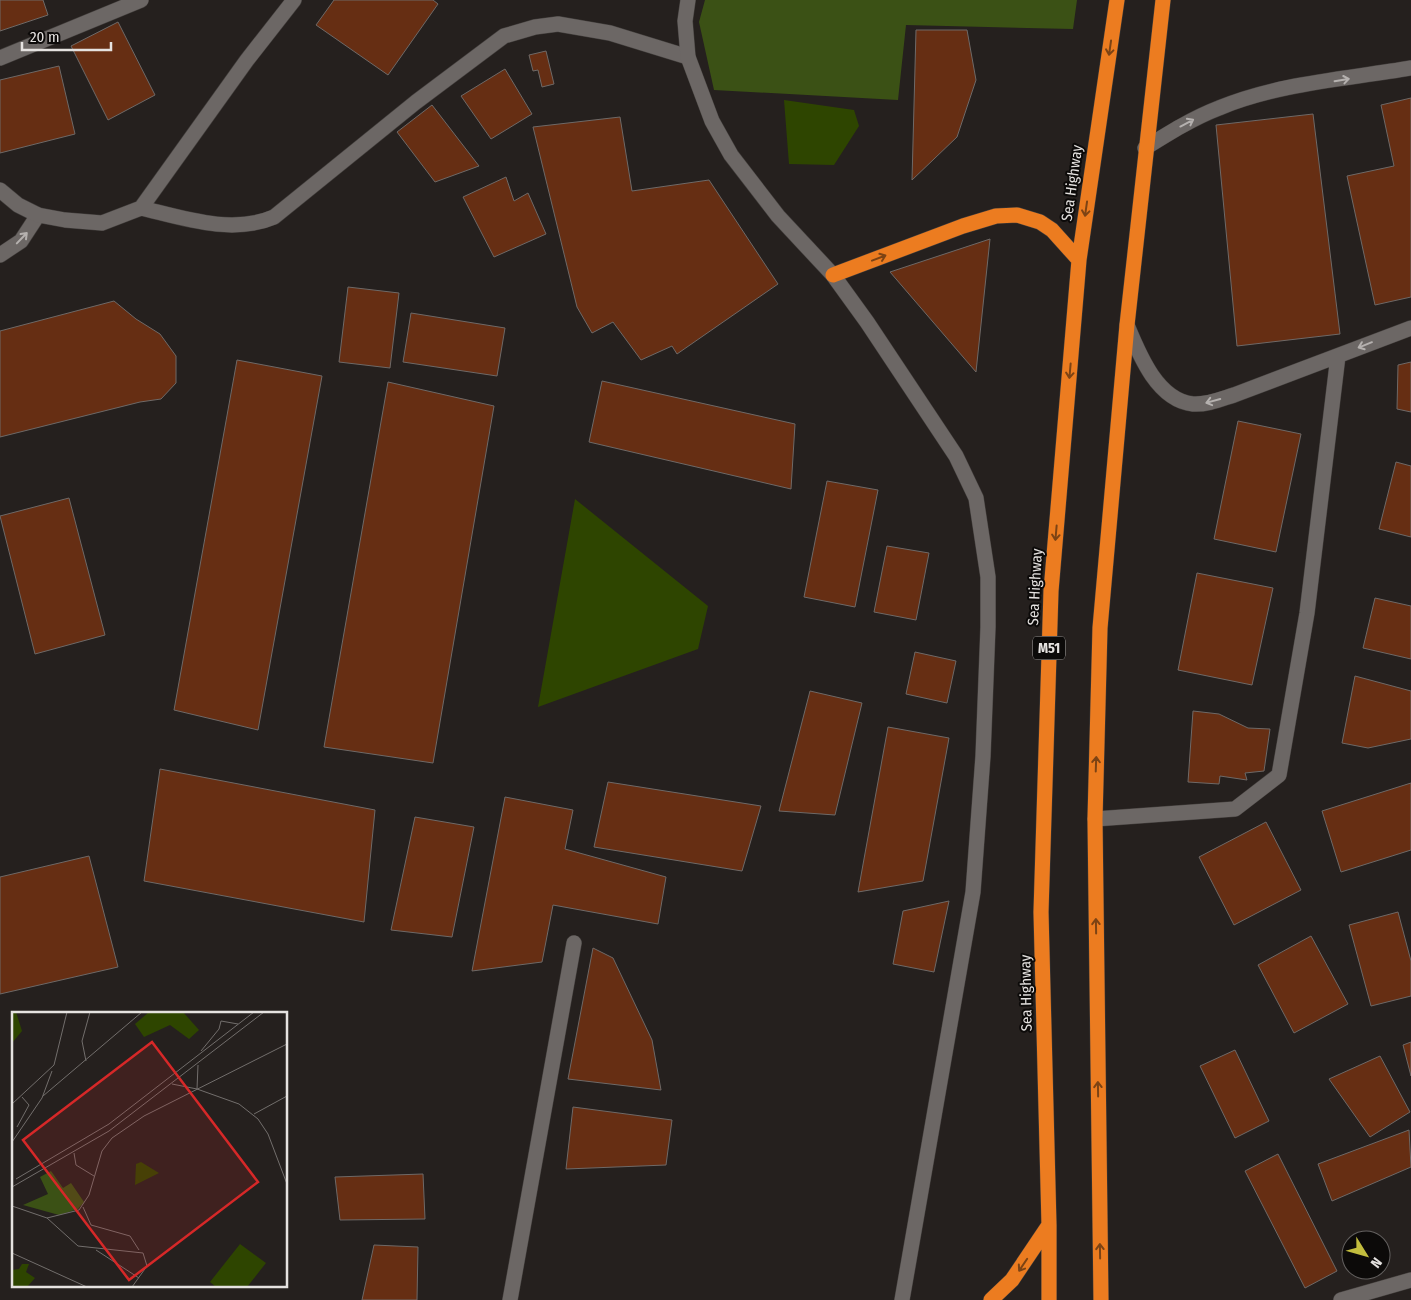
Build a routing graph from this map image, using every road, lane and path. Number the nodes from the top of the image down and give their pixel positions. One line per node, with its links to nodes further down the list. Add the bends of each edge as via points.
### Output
1 (141, 0): 7 (street)
2 (294, 0): 11 (street)
3 (688, 0): 6 (street, via 685,21)
4 (1117, 0): 14 (highway, Sea Highway / M51, one-way to 14)
5 (1163, 0): 9 (highway)
6 (688, 57): 11 (street, via 610,33 558,24 535,27 504,36 476,56 274,218 232,226); 15 (street, via 705,105 731,156 778,216)
7 (0, 58)
8 (1411, 68): 9 (street, one-way to 8, via 1194,119 1247,98)
9 (1145, 148): 16 (highway)
10 (0, 190): 12 (street, via 18,205)
11 (141, 208): 12 (street, via 102,223)
12 (38, 215): 13 (street, one-way to 12, via 21,241)
13 (0, 255)
14 (1079, 260): 15 (highway, one-way to 14, via 996,216 1017,215 1040,222 1052,230); 21 (highway, Sea Highway / M51, one-way to 21, via 1050,601 1041,912)
15 (833, 275): 24 (street, via 965,474 976,498 988,577 983,756 973,892)
16 (1127, 325): 18 (street, one-way to 16, via 1234,395 1194,404 1170,396 1161,387); 19 (highway, one-way to 16, via 1100,628)
17 (1411, 328): 18 (street, one-way to 18)
18 (1338, 356): 19 (street, via 1307,613 1279,775 1236,808)
19 (1095, 819): 27 (highway, one-way to 19)
20 (574, 943): 23 (street)
21 (1049, 1225): 25 (highway, one-way to 25, via 1012,1280); 26 (highway, Sea Highway / M51)
22 (1411, 1280): 28 (street)
23 (510, 1300)
24 (902, 1300)
25 (991, 1300)
26 (1049, 1300)
27 (1100, 1300)
28 (1341, 1300)

